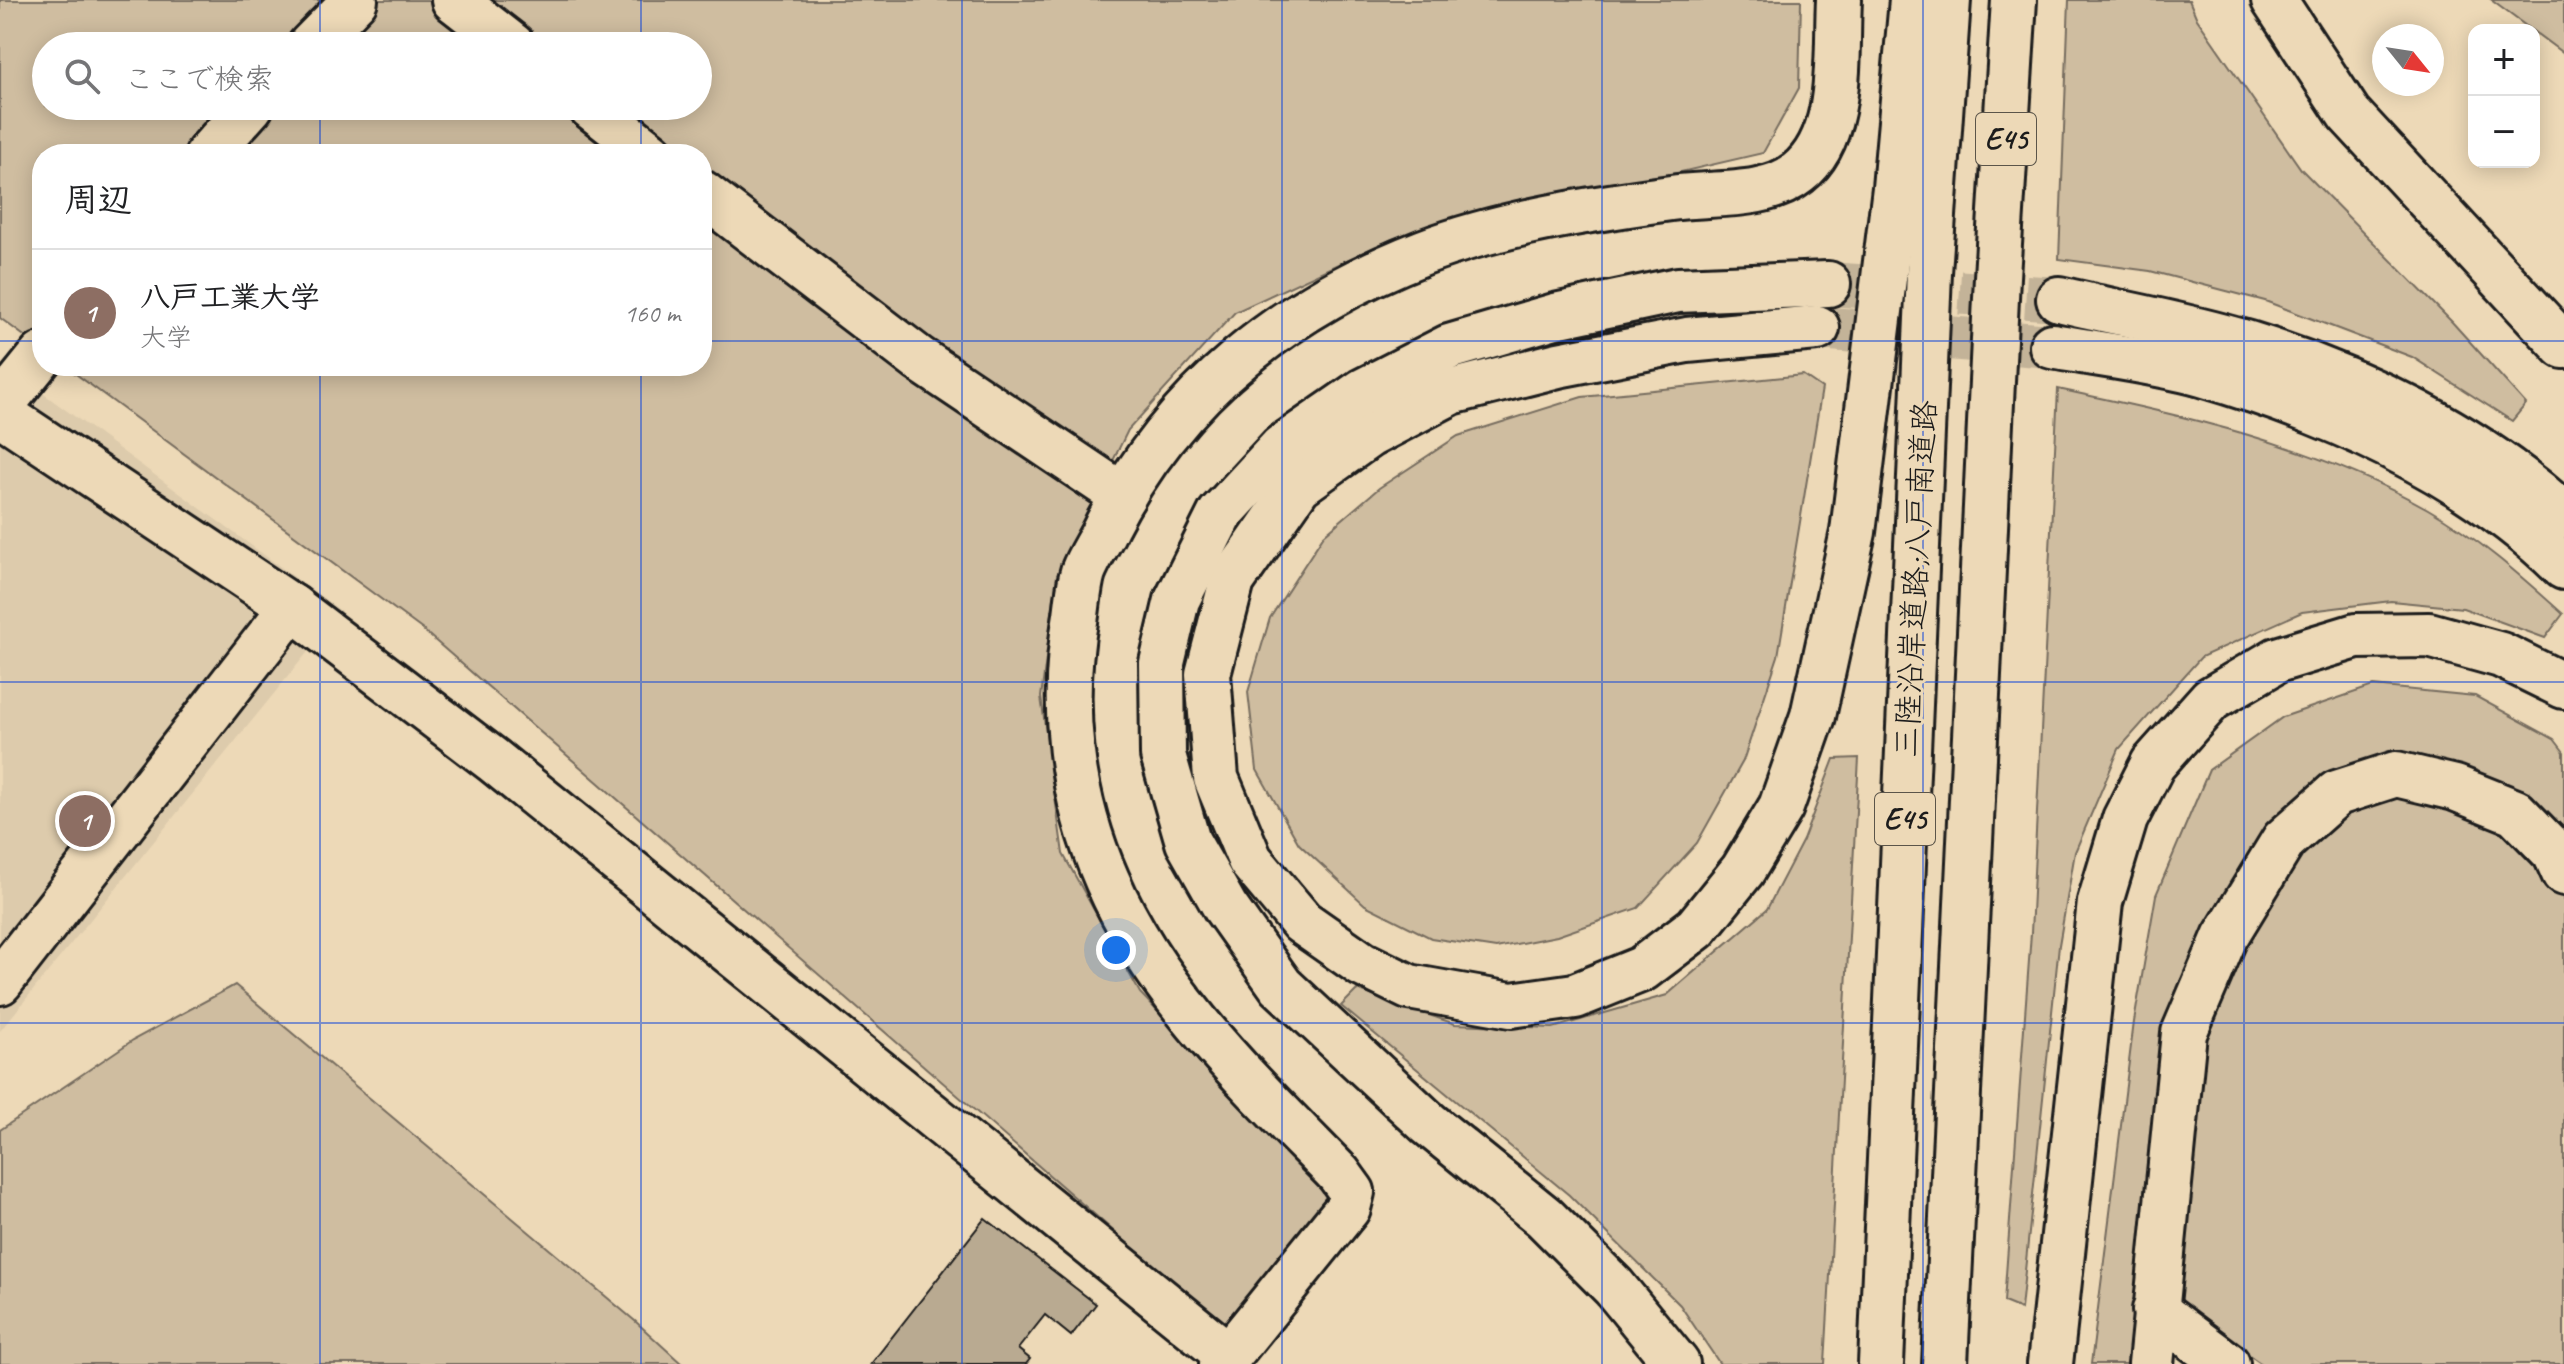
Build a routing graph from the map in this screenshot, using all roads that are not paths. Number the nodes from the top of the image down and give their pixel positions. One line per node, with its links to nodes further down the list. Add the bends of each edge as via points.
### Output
1 (355, 0): 8 (main road)
2 (454, 0): 9 (main road)
3 (1839, 0): 22 (main road, via 1833,104 1821,147 1800,172 1777,186 1670,198 1527,224 1426,251 1323,297 1243,354 1166,432)
4 (1912, 0): 17 (main road, via 1853,532 1813,716 1781,807 1743,870 1696,928 1642,969 1575,996 1511,1005 1409,987 1362,964 1302,922 1250,860 1216,778 1208,674 1232,581 1299,485 1369,435 1451,392 1687,340)
5 (1948, 0): 32 (main road, 三陸沿岸道路;八戸南道路 / E45, via 1929,273)
6 (2014, 0): 33 (main road, 三陸沿岸道路;八戸南道路 / E45)
7 (2274, 0): 19 (main road, via 2349,114)
8 (324, 32)
9 (495, 32)
10 (238, 120): 12 (main road)
11 (608, 120): 13 (main road)
12 (217, 144)
13 (638, 144)
14 (712, 201): 22 (main road, via 919,359)
15 (1828, 284): 31 (main road, via 1678,290 1555,316 1449,347 1363,391 1282,447 1220,514 1177,600 1162,663 1163,755 1188,842 1225,907 1281,986 1429,1124 1544,1217 1614,1287)
16 (2059, 299): 23 (main road, via 2248,344 2358,384 2473,446)
17 (1817, 328)
18 (2052, 346): 24 (main road, via 2200,374 2337,419 2449,480 2532,535)
19 (2564, 346)
20 (32, 368): 21 (main road)
21 (0, 410): 25 (main road)
22 (1123, 496): 30 (main road, via 1083,573 1068,660 1068,729 1079,797 1107,880 1151,962 1224,1056 1352,1192 1348,1208)
23 (2564, 515)
24 (2564, 567)
25 (292, 607): 28 (main road); 30 (main road, via 493,760)
26 (2564, 686): 34 (main road, via 2501,655 2429,635 2356,636 2277,660 2211,699 2153,764 2125,819 2100,902)
27 (2564, 873): 29 (main road, via 2555,853 2515,812 2455,788 2396,774 2337,793 2284,840 2225,937 2184,1033)
28 (0, 982)
29 (2155, 1310): 35 (main road); 36 (main road)
30 (1226, 1360)
31 (1677, 1364)
32 (1881, 1364)
33 (1945, 1364)
34 (2050, 1364)
35 (2151, 1364)
36 (2227, 1364)

